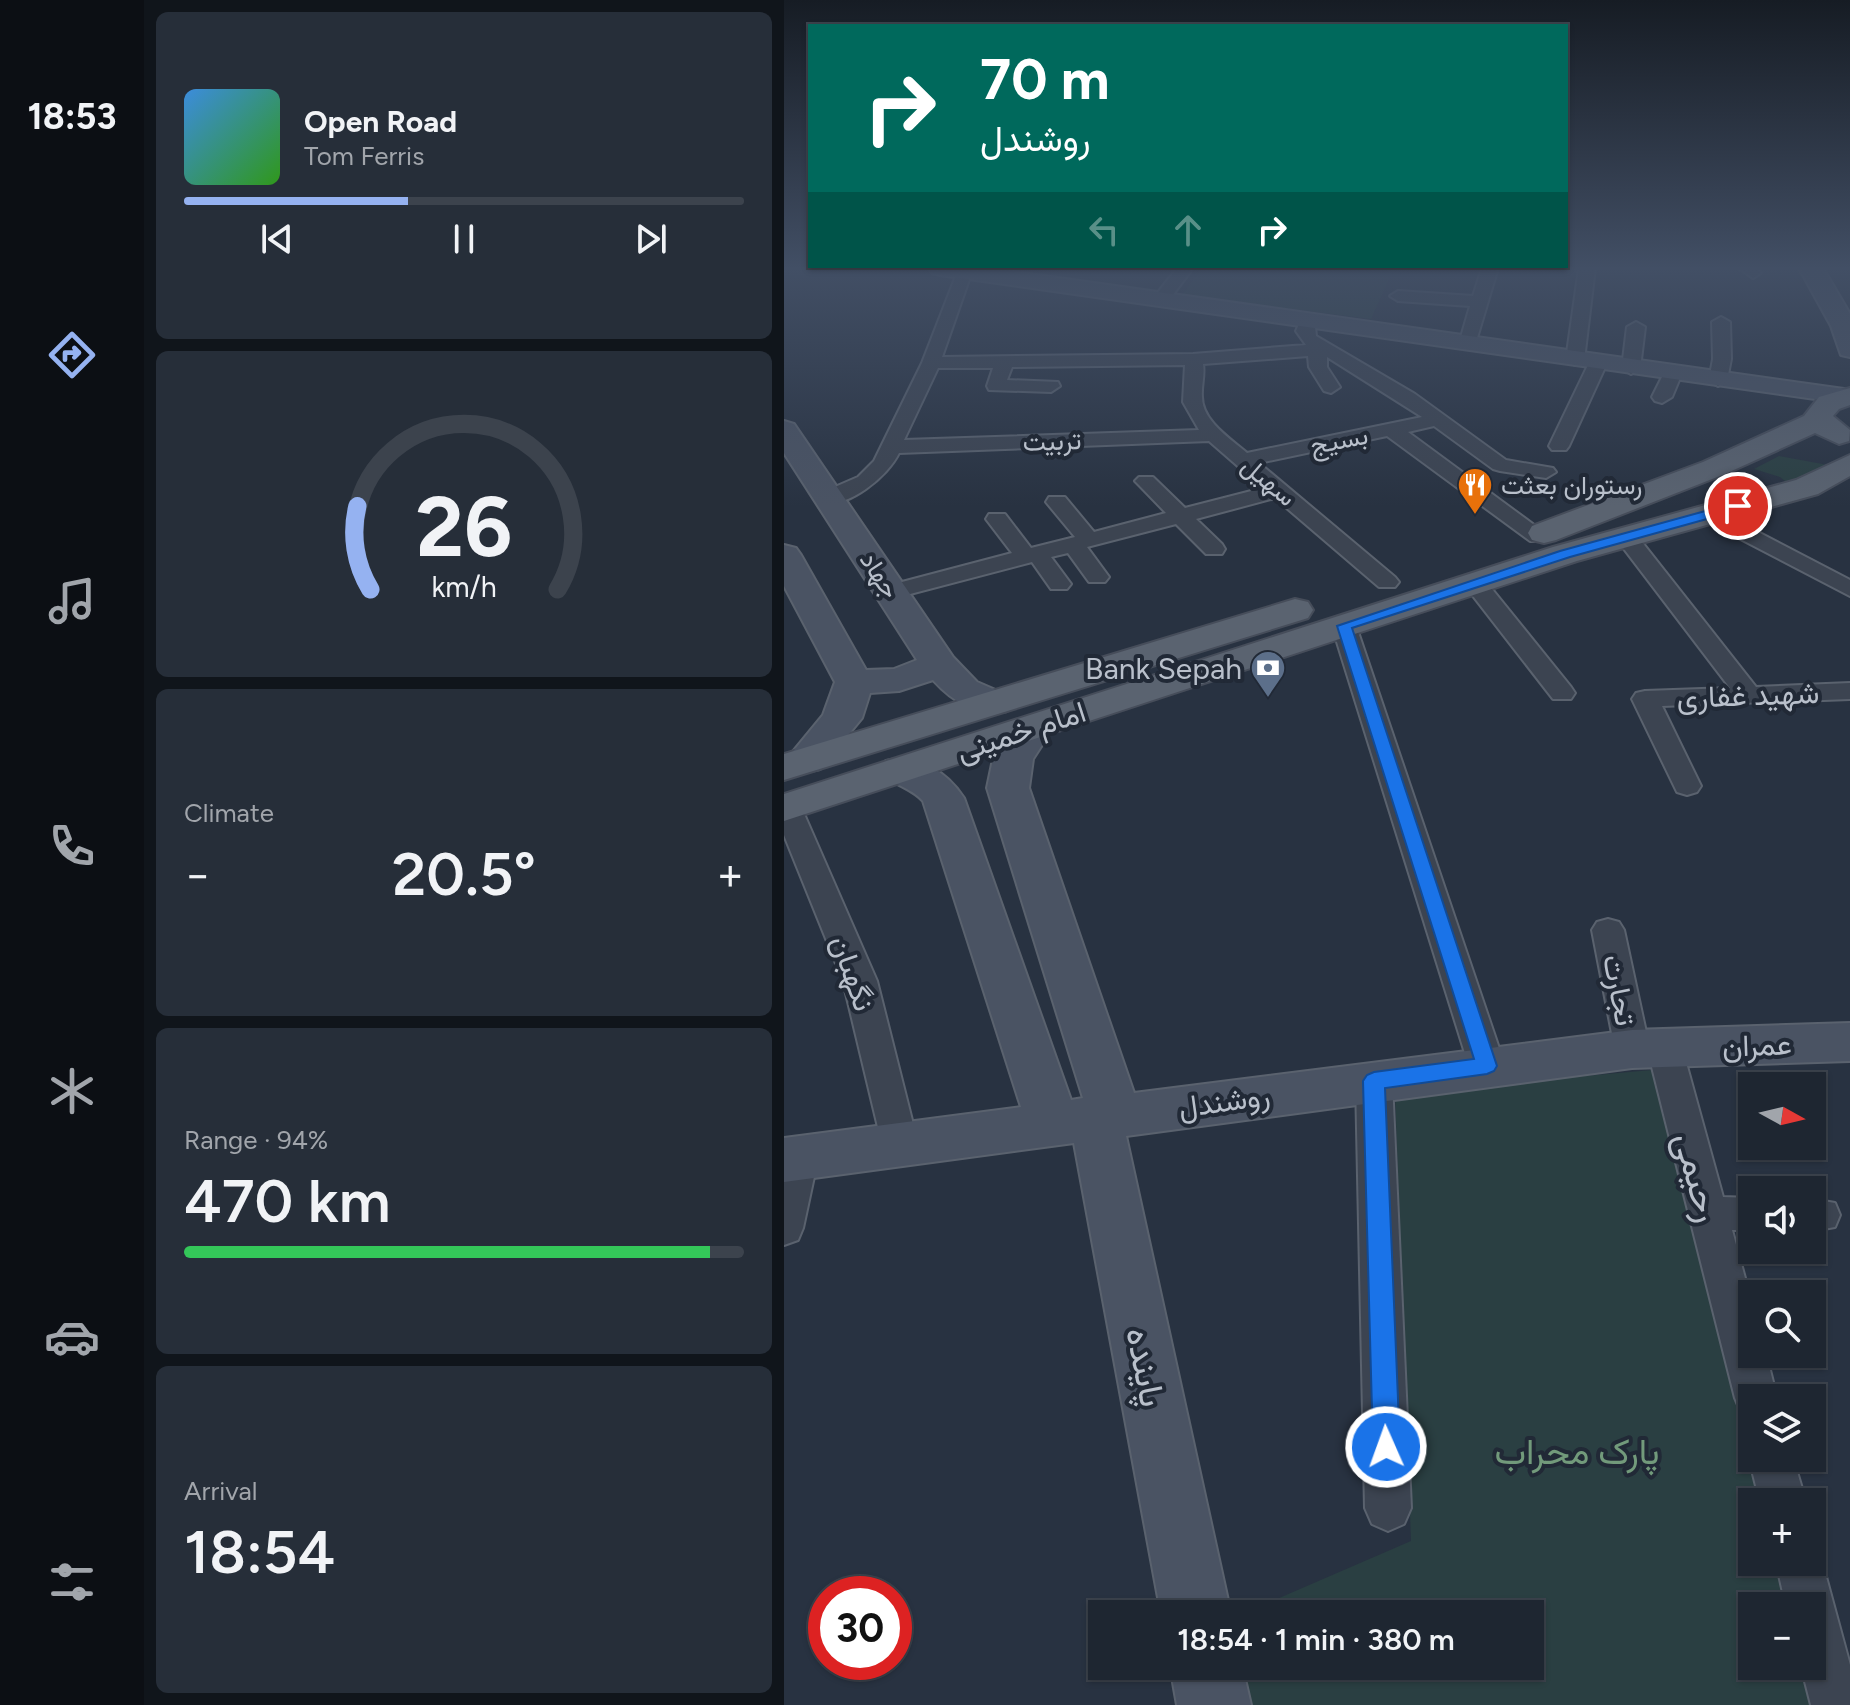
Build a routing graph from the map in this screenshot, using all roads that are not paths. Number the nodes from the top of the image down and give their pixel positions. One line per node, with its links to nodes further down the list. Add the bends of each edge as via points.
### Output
1 (935, 348): 9 (street)
2 (1493, 348): 8 (street)
3 (1586, 348): 8 (street)
4 (1633, 348): 11 (street)
5 (1722, 348): 12 (street)
6 (1325, 349): 7 (street); 14 (street, via 1316,357); 17 (street)
7 (1193, 359): 10 (street); 21 (street, سهیل, via 1197,372 1192,398)
8 (1586, 361): 11 (street); 24 (street)
9 (931, 363): 10 (street); 25 (street)
10 (1004, 363): 13 (street, via 996,386)
11 (1631, 368): 12 (street, via 1668,385)
12 (1718, 380): 15 (street)
13 (1051, 386)
14 (1331, 387)
15 (1847, 397): 18 (main road, امام خمینی, via 1824,406)
16 (1067, 419): 23 (street)
17 (1436, 420): 20 (street, بسیج); 30 (street, via 1500,465)
18 (1819, 420): 22 (main road); 28 (main road, امام خمینی)
19 (784, 430): 33 (street, جهاد)
20 (1392, 430): 26 (street, بسیج); 39 (street)
21 (1214, 435): 23 (street, تربیت); 26 (street, سهیل)
22 (1850, 438)
23 (1058, 441): 25 (street, تربیت); 29 (street)
24 (1559, 446)
25 (891, 447): 33 (street, via 865,481)
26 (1243, 460): 32 (street, سهیل)
27 (1850, 464): 34 (main road, امام خمینی, via 1807,487)
28 (1714, 468): 34 (main road, via 1760,480); 39 (main road, امام خمینی)
29 (1048, 469)
30 (1546, 472)
31 (1146, 481): 37 (street)
32 (1280, 490): 37 (street); 46 (street, سهیل)
33 (829, 498): 50 (street, جهاد)
34 (1766, 498): 36 (main road, امام خمینی)
35 (1057, 502): 41 (street)
36 (1710, 514): 40 (main road, امام خمینی); 49 (street)
37 (1179, 516): 41 (street); 42 (street)
38 (997, 519): 44 (street)
39 (1538, 536): 46 (main road, امام خمینی)
40 (1626, 537): 47 (main road, امام خمینی); 55 (street)
41 (1081, 542): 44 (street); 45 (street)
42 (1214, 549)
43 (784, 555): 53 (street)
44 (1032, 555): 48 (street); 50 (street)
45 (1097, 577)
46 (1387, 582): 57 (main road, امام خمینی)
47 (1475, 583): 51 (main road, امام خمینی); 54 (street)
48 (1059, 584)
49 (1850, 589)
50 (891, 592): 52 (street, جهاد)
51 (1344, 626): 58 (main road, امام خمینی); 66 (street)
52 (939, 665): 53 (street, via 899,680); 57 (street, جهاد, via 963,690)
53 (854, 682): 59 (street, via 842,718)
54 (1562, 693)
55 (1748, 694): 56 (street, شهید غفاری); 61 (street, شهید غفاری, via 1645,699)
56 (1848, 698)
57 (993, 703): 59 (main road, امام خمینی)
58 (1033, 728): 60 (main road, امام خمینی); 68 (street, پاینده, via 1013,759 1008,788)
59 (795, 764)
60 (901, 770): 62 (main road, امام خمینی); 68 (street, پاینده, via 928,781 943,798)
61 (1687, 786)
62 (785, 808): 69 (street, نگهبان, via 860,981)
63 (1608, 930): 65 (street, تجارت)
64 (1850, 1042): 65 (street, عمران)
65 (1648, 1048): 66 (street, روشندل); 71 (street, رحیمی)
66 (1487, 1066): 67 (street, روشندل)
67 (1374, 1081): 68 (street, روشندل); 75 (street)
68 (1088, 1120): 69 (street, روشندل); 76 (street, پاینده)
69 (900, 1144): 70 (street, روشندل)
70 (792, 1159): 73 (street)
71 (1707, 1213): 72 (street); 74 (street, رحیمی)
72 (1738, 1214)
73 (784, 1228)
74 (1752, 1384)
75 (1388, 1508)
76 (1193, 1600)
77 (1826, 1667): 80 (street)
78 (1209, 1680): 79 (street)
79 (1214, 1705)
80 (1836, 1705)

